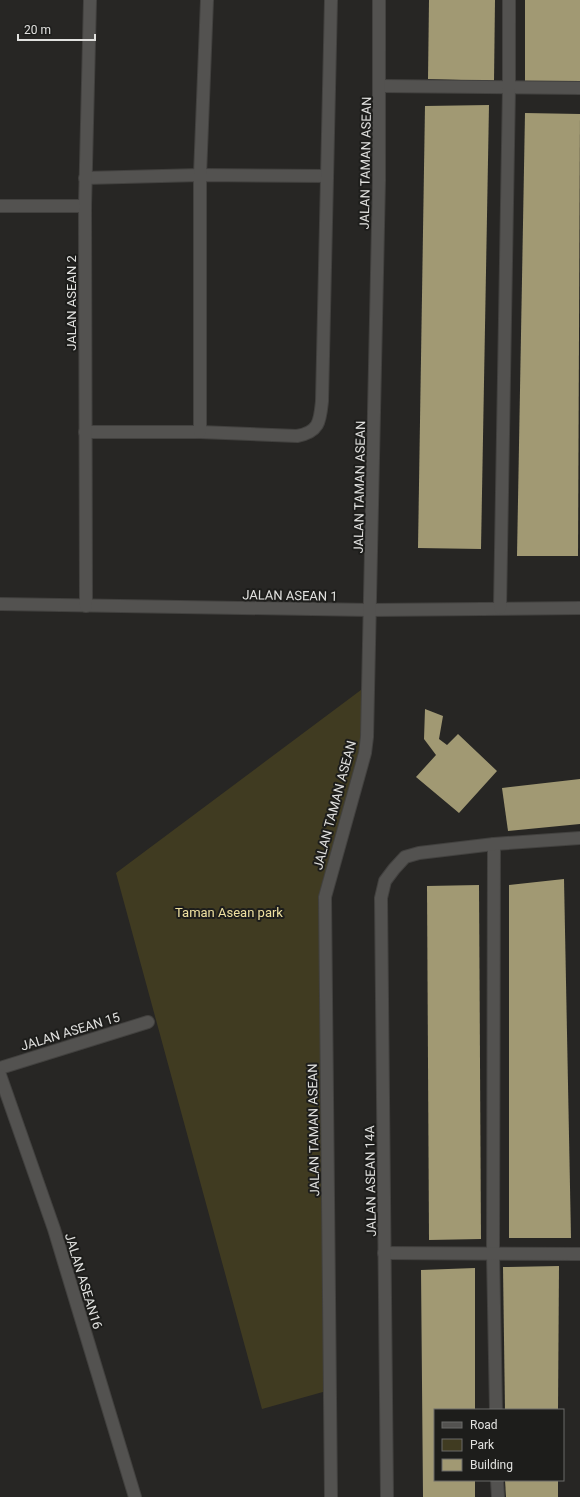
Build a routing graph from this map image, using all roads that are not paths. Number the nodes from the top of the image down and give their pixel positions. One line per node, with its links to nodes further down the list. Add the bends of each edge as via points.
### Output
1 (90, 0): 11 (street, JALAN ASEAN 2)
2 (207, 0): 9 (street)
3 (331, 0): 10 (street)
4 (379, 0): 6 (street, JALAN TAMAN ASEAN)
5 (509, 0): 7 (street)
6 (380, 86): 7 (street); 20 (street, JALAN TAMAN ASEAN)
7 (509, 88): 8 (street); 18 (street)
8 (580, 88)
9 (200, 175): 10 (street); 11 (street); 15 (street)
10 (327, 176): 15 (street, via 320,417 314,429 308,434 297,436)
11 (85, 178): 13 (street, JALAN ASEAN 2)
12 (0, 206): 13 (street)
13 (85, 206): 14 (street, JALAN ASEAN 2)
14 (85, 432): 15 (street); 17 (street, JALAN ASEAN 2)
15 (200, 432)
16 (0, 604): 17 (street, JALAN ASEAN 1)
17 (86, 606): 20 (street, JALAN ASEAN 1)
18 (500, 608): 19 (street, JALAN ASEAN 1); 20 (street, JALAN ASEAN 1)
19 (580, 608)
20 (370, 610): 32 (street, JALAN TAMAN ASEAN, via 365,753 325,897)
21 (580, 838): 22 (street, JALAN ASEAN 14A)
22 (494, 844): 26 (street, JALAN ASEAN 14A, via 405,857 385,880 381,898); 27 (street)
23 (148, 1022): 24 (street, JALAN ASEAN 15)
24 (0, 1068)
25 (0, 1075): 31 (street, JALAN ASEAN16, via 54,1229)
26 (384, 1253): 27 (street); 33 (street, JALAN ASEAN 14A)
27 (493, 1254): 28 (street); 29 (street)
28 (580, 1254)
29 (496, 1409)
30 (497, 1481): 34 (street)
31 (135, 1497)
32 (331, 1497)
33 (387, 1497)
34 (498, 1497)

